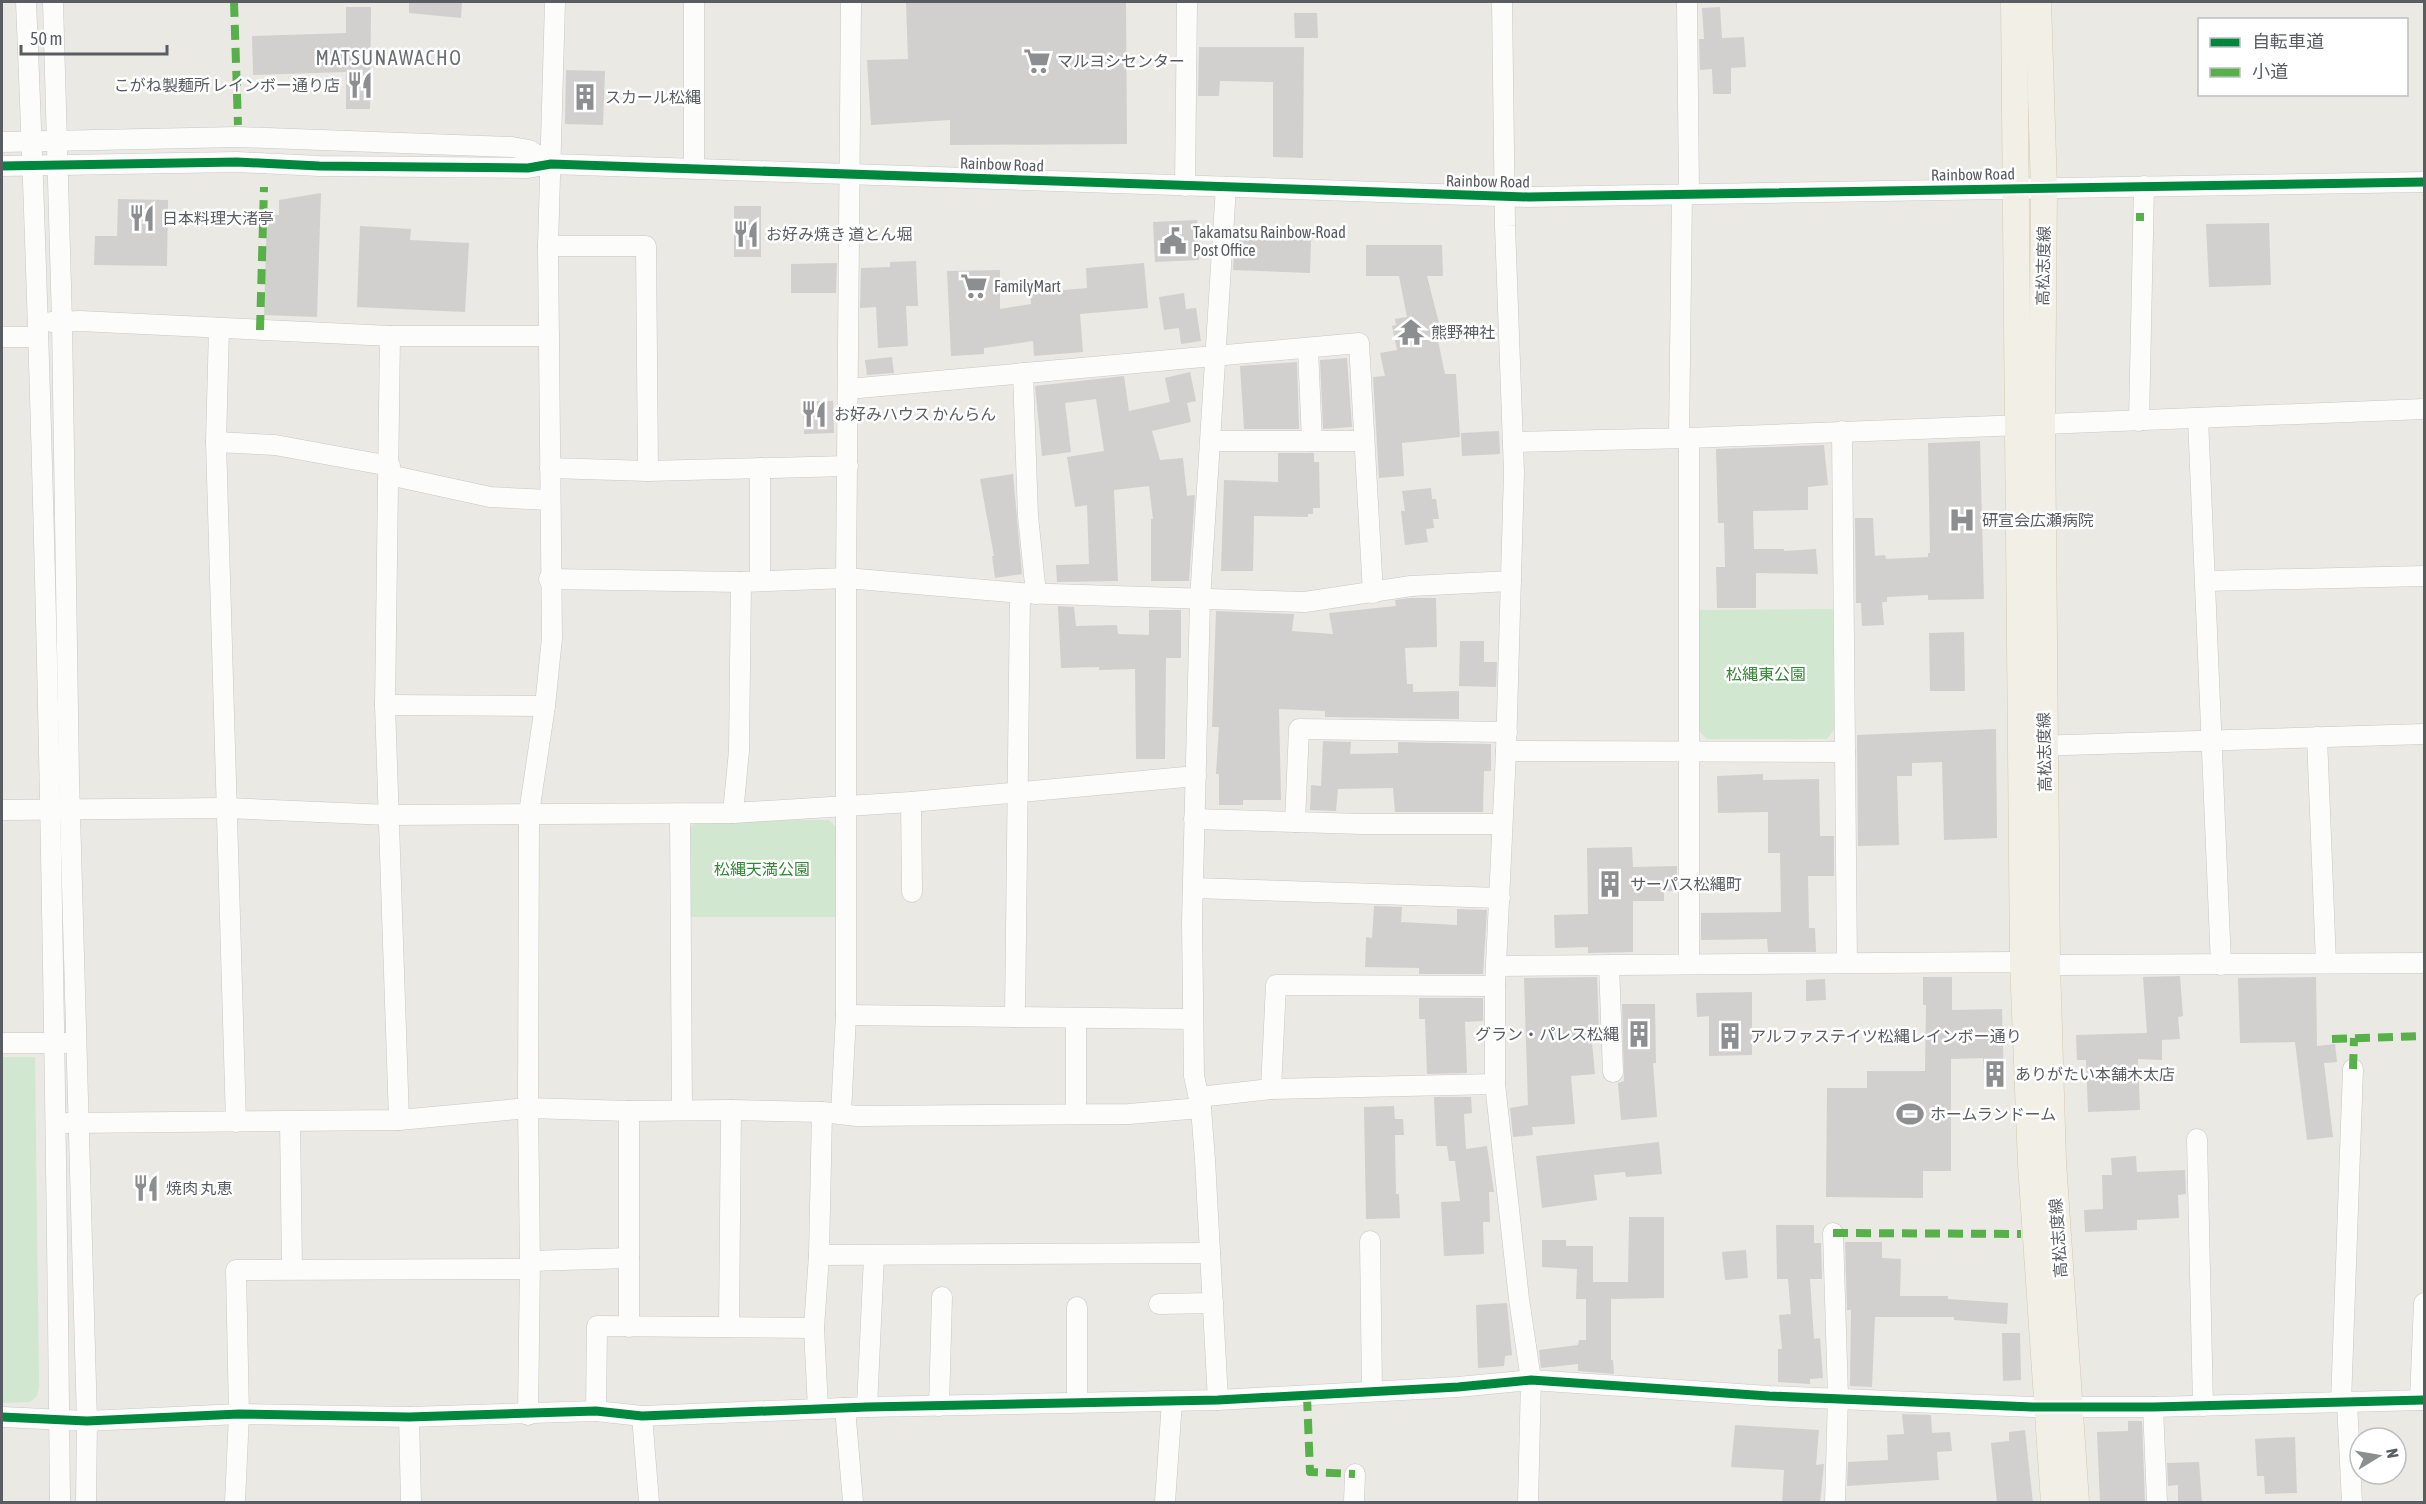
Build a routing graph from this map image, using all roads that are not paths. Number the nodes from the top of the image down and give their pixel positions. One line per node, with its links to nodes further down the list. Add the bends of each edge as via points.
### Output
1 (26, 2): 12 (street)
2 (53, 2): 11 (street)
3 (555, 2): 14 (street)
4 (694, 2): 18 (street)
5 (851, 2): 19 (street)
6 (1187, 2): 21 (street)
7 (1502, 2): 27 (street)
8 (1687, 2): 26 (street)
9 (2014, 2): 25 (main road, 高松志度線)
10 (2038, 2): 24 (main road, 高松志度線)
11 (57, 140): 12 (street); 14 (street, via 238,137 501,146 529,150); 17 (street)
12 (32, 141): 13 (street); 16 (street)
13 (2, 142)
14 (551, 164): 17 (street, Rainbow Road, via 528,168 237,162); 18 (street, Rainbow Road); 28 (street)
15 (2, 166): 16 (street, Rainbow Road)
16 (34, 166): 17 (street, Rainbow Road); 31 (street)
17 (58, 166): 29 (street)
18 (694, 168): 19 (street, Rainbow Road)
19 (850, 174): 21 (street, Rainbow Road); 38 (street)
20 (2424, 182): 22 (street, Rainbow Road)
21 (1185, 186): 23 (street, Rainbow Road)
22 (2144, 186): 24 (street, Rainbow Road); 41 (street)
23 (1226, 188): 27 (street, Rainbow Road); 36 (street)
24 (2044, 188): 25 (street, Rainbow Road); 42 (main road, 高松志度線)
25 (2016, 189): 26 (street, Rainbow Road); 42 (main road, 高松志度線)
26 (1686, 194): 27 (street, Rainbow Road); 44 (street)
27 (1504, 197): 49 (street)
28 (548, 246): 33 (street); 54 (street, via 645,246)
29 (62, 322): 30 (street); 31 (street); 81 (street)
30 (219, 328): 32 (street); 48 (street)
31 (37, 330): 34 (street); 80 (street)
32 (390, 336): 33 (street); 53 (street)
33 (549, 336): 51 (street)
34 (2, 337)
35 (1308, 349): 36 (street); 46 (street); 47 (street, via 1359,343)
36 (1215, 354): 37 (street); 45 (street)
37 (1023, 373): 38 (street); 63 (street)
38 (848, 389): 50 (street)
39 (2424, 409): 40 (street)
40 (2198, 418): 41 (street); 60 (street)
41 (2139, 421): 42 (street)
42 (2030, 424): 43 (street); 71 (main road, 高松志度線)
43 (1842, 431): 44 (street); 73 (street)
44 (1684, 438): 49 (street); 72 (street)
45 (1210, 441): 46 (street); 64 (street)
46 (1312, 441): 47 (street)
47 (1364, 441): 62 (street)
48 (216, 442): 53 (street, via 275,445); 78 (street)
49 (1513, 442): 59 (street)
50 (848, 466): 52 (street); 57 (street)
51 (550, 468): 54 (street); 55 (street)
52 (760, 468): 54 (street); 61 (street)
53 (389, 471): 55 (street, via 490,497); 65 (street)
54 (648, 471)
55 (549, 500): 58 (street)
56 (2424, 576): 60 (street)
57 (846, 578): 61 (street); 63 (street); 77 (street)
58 (549, 579): 61 (street); 66 (street, via 552,639)
59 (1511, 580): 62 (street, via 1411,586); 70 (street)
60 (2206, 581): 69 (street)
61 (750, 582): 83 (street)
62 (1372, 593): 64 (street, via 1305,602)
63 (1028, 594): 64 (street); 75 (street)
64 (1200, 600): 74 (street)
65 (385, 705): 66 (street); 84 (street)
66 (545, 706): 82 (street)
67 (2424, 734): 68 (street)
68 (2317, 737): 69 (street); 94 (street)
69 (2214, 740): 71 (street); 98 (street)
70 (1507, 741): 72 (street); 87 (street, via 1299,729); 88 (street)
71 (2033, 746): 93 (main road, 高松志度線)
72 (1689, 752): 73 (street); 96 (street)
73 (1845, 752): 92 (street)
74 (1196, 776): 75 (street); 86 (street)
75 (1019, 791): 76 (street); 102 (street)
76 (911, 802): 77 (street); 90 (street)
77 (845, 806): 83 (street); 101 (street)
78 (227, 808): 81 (street); 84 (street); 120 (street)
79 (2, 810): 80 (street)
80 (49, 810): 81 (street); 106 (street)
81 (71, 812): 107 (street)
82 (529, 813): 84 (street); 85 (street); 113 (street)
83 (733, 813): 85 (street)
84 (389, 814): 119 (street)
85 (680, 814): 114 (street)
86 (1194, 819): 87 (street); 89 (street)
87 (1295, 822): 88 (street)
88 (1502, 824): 91 (street)
89 (1193, 888): 91 (street); 104 (street)
90 (912, 892)
91 (1500, 898): 99 (street)
92 (1847, 963): 93 (street); 96 (street)
93 (2035, 963): 98 (street); 154 (main road, 高松志度線)
94 (2326, 963): 95 (street); 98 (street)
95 (2424, 963)
96 (1689, 964): 97 (street)
97 (1609, 965): 99 (street); 109 (street)
98 (2221, 965)
99 (1498, 966): 100 (street)
100 (1495, 986): 110 (street); 111 (street, via 1276,985)
101 (846, 1015): 102 (street); 117 (street)
102 (1015, 1017): 103 (street)
103 (1076, 1018): 104 (street); 118 (street)
104 (1191, 1020): 112 (street, via 1194,1076)
105 (2, 1043): 106 (street)
106 (55, 1043): 107 (street); 122 (street)
107 (76, 1043): 123 (street)
108 (2354, 1069): 148 (street)
109 (1613, 1072)
110 (1495, 1084): 111 (street); 141 (street)
111 (1271, 1089): 112 (street)
112 (1200, 1102): 118 (street, via 1129,1114); 127 (street)
113 (528, 1108): 116 (street); 119 (street); 131 (street)
114 (682, 1109): 115 (street); 116 (street)
115 (731, 1110): 117 (street); 139 (street)
116 (629, 1112): 130 (street)
117 (831, 1113): 118 (street); 128 (street)
118 (1076, 1114)
119 (399, 1120): 121 (street)
120 (236, 1122): 121 (street); 123 (street)
121 (290, 1122): 132 (street)
122 (56, 1123): 123 (street); 162 (street)
123 (80, 1123): 163 (street)
124 (2197, 1138): 150 (street)
125 (1833, 1233): 143 (street)
126 (1370, 1241): 142 (street)
127 (1210, 1253): 129 (street); 134 (street)
128 (819, 1255): 129 (street); 140 (street)
129 (874, 1256): 151 (street)
130 (629, 1258): 131 (street); 138 (street)
131 (530, 1265): 132 (street); 158 (street)
132 (292, 1268): 157 (street, via 236,1270)
133 (942, 1297): 149 (street)
134 (1213, 1303): 136 (street); 144 (street)
135 (2424, 1303): 145 (street)
136 (1158, 1304)
137 (1077, 1307): 147 (street)
138 (628, 1327): 139 (street); 156 (street, via 597,1326)
139 (729, 1327): 140 (street)
140 (814, 1328): 155 (street)
141 (1532, 1380): 142 (street); 143 (street); 173 (street)
142 (1372, 1391): 144 (street)
143 (1838, 1397): 154 (street); 174 (street)
144 (1218, 1400): 146 (street)
145 (2422, 1400): 148 (street)
146 (1172, 1401): 147 (street); 171 (street)
147 (1077, 1402): 149 (street)
148 (2344, 1403): 150 (street); 178 (street)
149 (939, 1406): 151 (street)
150 (2203, 1406): 152 (street)
151 (867, 1407): 153 (street)
152 (2153, 1407): 154 (street); 177 (street)
153 (844, 1408): 155 (street); 170 (street)
154 (2058, 1408): 175 (main road, 高松志度線); 176 (main road, 高松志度線)
155 (818, 1409): 159 (street)
156 (596, 1411): 158 (street); 159 (street)
157 (239, 1414): 161 (street); 163 (street); 167 (street)
158 (528, 1415): 161 (street)
159 (642, 1416): 169 (street)
160 (2, 1417): 162 (street)
161 (409, 1417): 168 (street)
162 (58, 1418): 163 (street); 165 (street)
163 (87, 1420): 166 (street)
164 (1356, 1474): 172 (street)
165 (60, 1503)
166 (86, 1503)
167 (235, 1503)
168 (411, 1503)
169 (649, 1503)
170 (853, 1503)
171 (1165, 1503)
172 (1354, 1503)
173 (1528, 1503)
174 (1834, 1503)
175 (2054, 1503)
176 (2076, 1503)
177 (2157, 1503)
178 (2352, 1503)

